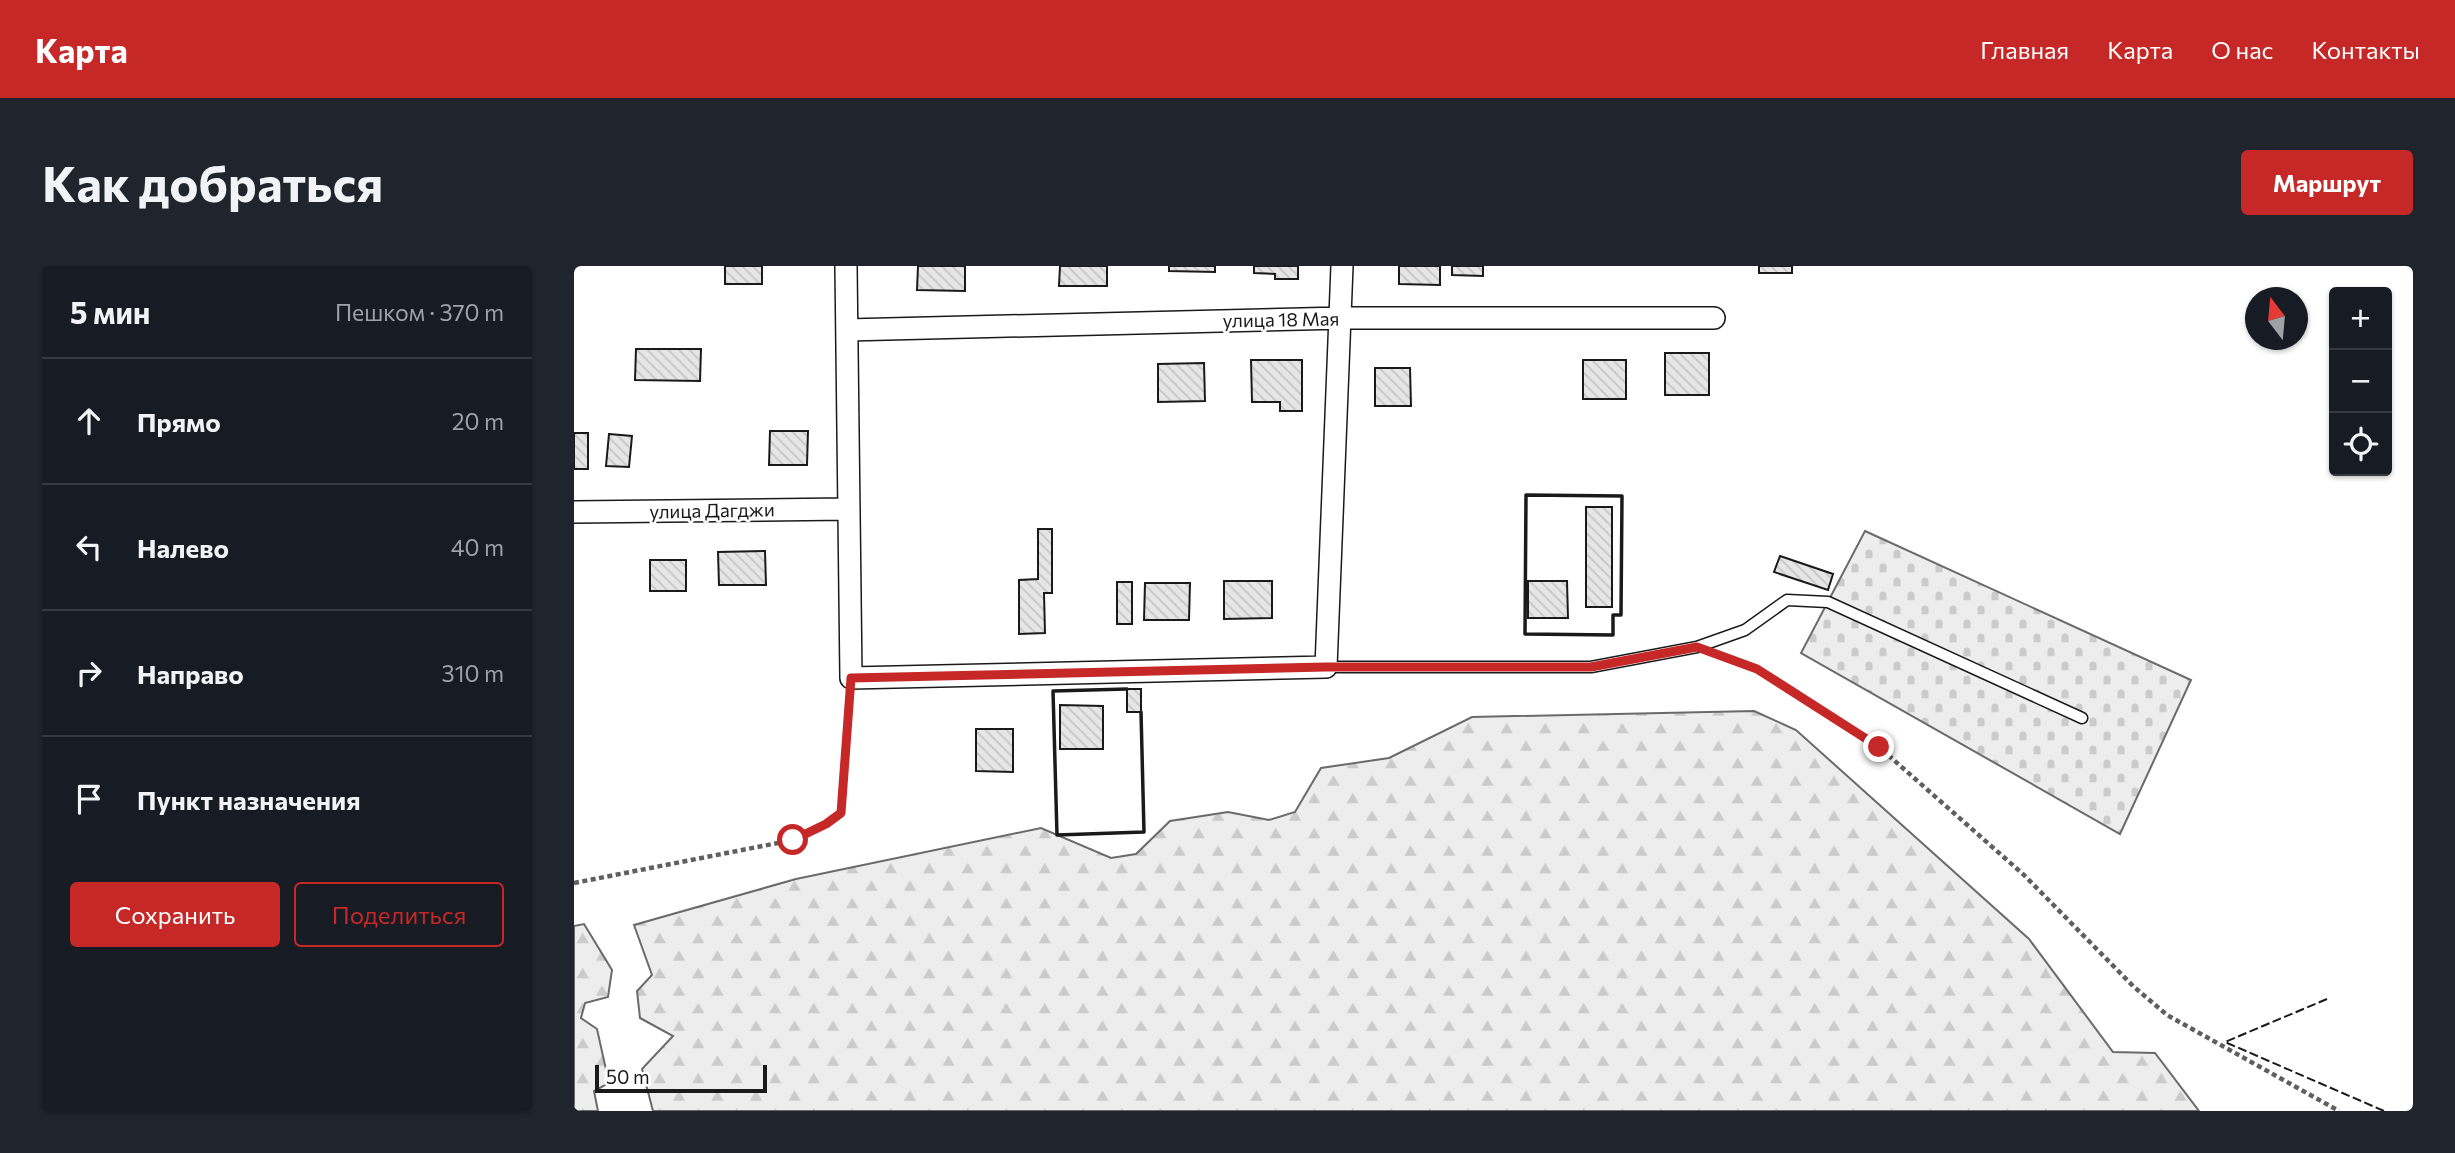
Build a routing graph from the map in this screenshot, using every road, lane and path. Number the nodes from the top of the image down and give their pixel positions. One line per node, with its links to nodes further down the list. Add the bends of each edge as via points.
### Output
1 (846, 266): 5 (street)
2 (1342, 266): 3 (street)
3 (1342, 318): 4 (street, улица 18 Мая); 5 (street, улица 18 Мая); 9 (street)
4 (1714, 318)
5 (847, 330): 6 (street)
6 (849, 509): 7 (street, улица Дагджи); 10 (street)
7 (574, 512)
8 (1697, 647): 9 (lane, via 1591,667); 11 (lane, via 1745,631 1787,600 1828,601); 13 (path, via 1757,669 1879,747 2024,875 2166,1014)
9 (1326, 667): 10 (street)
10 (851, 678): 12 (path, via 841,813 793,840)
11 (2082, 718)
12 (574, 883)
13 (2339, 1111)

